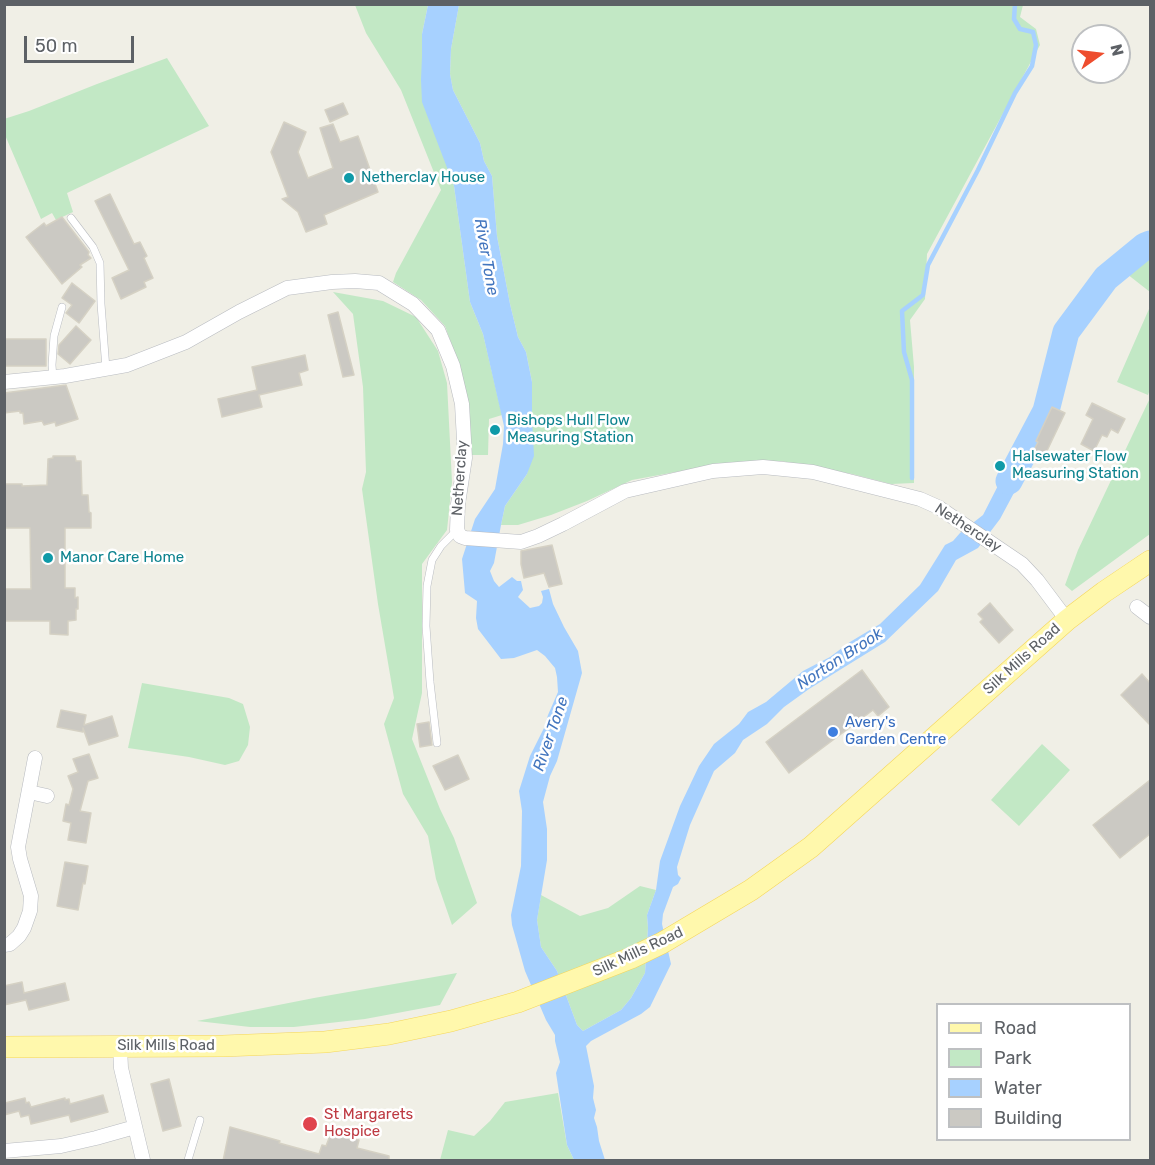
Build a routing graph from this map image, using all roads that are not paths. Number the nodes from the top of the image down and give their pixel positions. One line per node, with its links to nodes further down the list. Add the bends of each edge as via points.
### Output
1 (71, 218): 3 (lane, via 100,263)
2 (62, 308): 4 (lane, via 54,336)
3 (106, 369): 4 (street, Netherclay); 6 (street, Netherclay, via 186,342 287,288 332,282 379,283 413,304 438,330 453,366 462,404 465,458 458,504)
4 (53, 378): 5 (street, Netherclay)
5 (4, 382)
6 (461, 534): 10 (street, Netherclay, via 521,542 625,491 713,471 764,467 813,472 938,507 1022,564); 11 (lane, via 441,546 432,560 427,586 426,626)
7 (1150, 561): 10 (main road, Silk Mills Road)
8 (1137, 607): 9 (street)
9 (1150, 617)
10 (1067, 620): 16 (main road, Silk Mills Road, via 811,847 751,890 631,958 518,1002 389,1034 325,1042)
11 (437, 743)
12 (35, 758): 13 (street)
13 (29, 792): 14 (street); 15 (street, via 18,847 31,896 30,911 19,936)
14 (47, 796)
15 (4, 945)
16 (120, 1046): 17 (main road, Silk Mills Road); 19 (street, via 121,1068)
17 (4, 1047)
18 (200, 1120): 22 (lane)
19 (135, 1127): 20 (street, via 61,1146); 21 (street)
20 (4, 1151)
21 (143, 1161)
22 (188, 1161)

